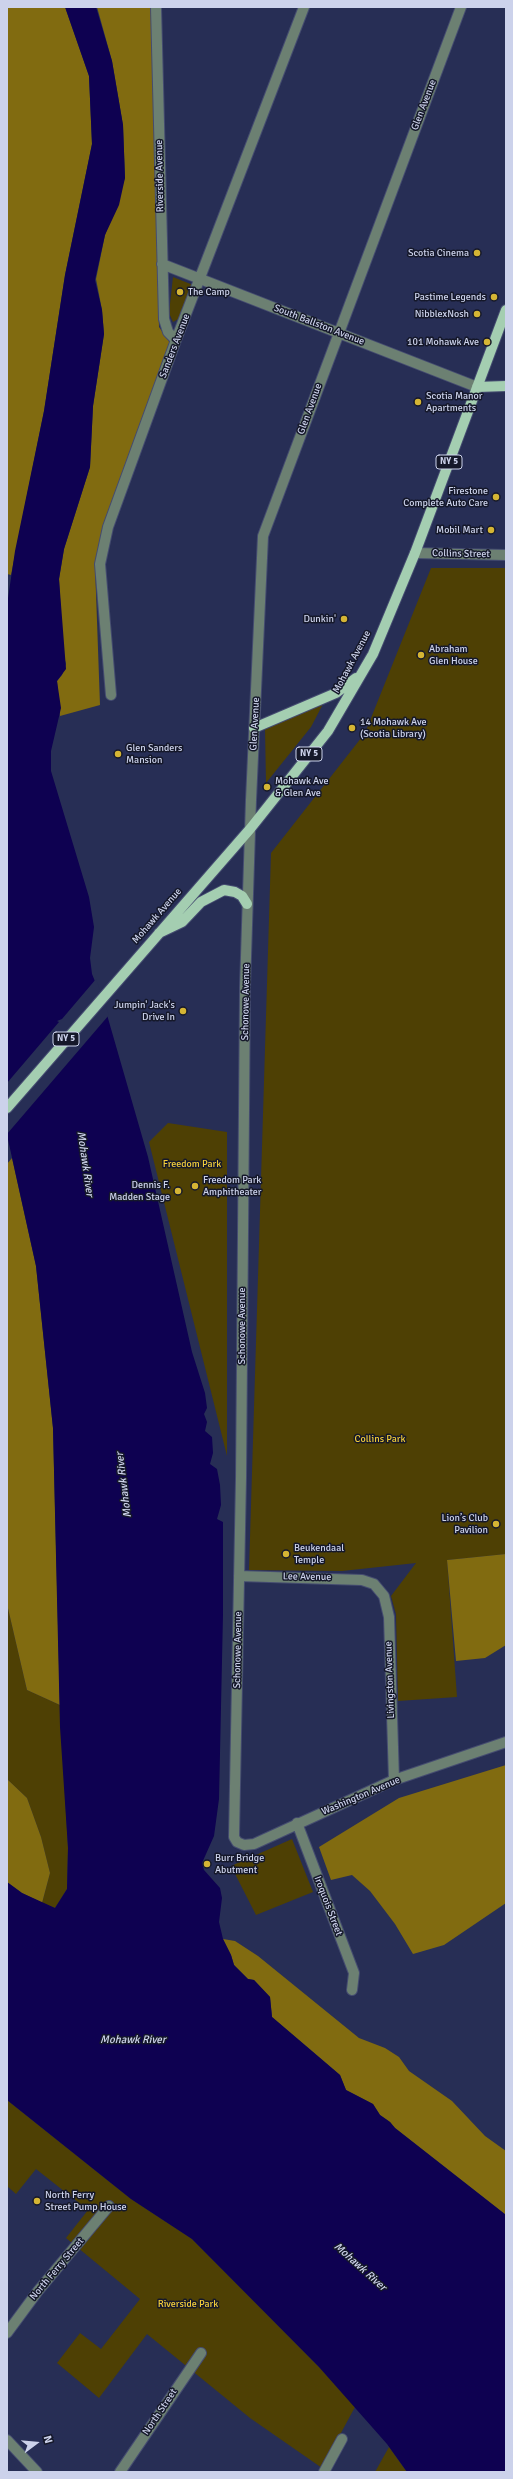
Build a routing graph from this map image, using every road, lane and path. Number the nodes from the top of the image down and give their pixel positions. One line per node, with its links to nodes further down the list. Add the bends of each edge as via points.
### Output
1 (156, 7): 4 (street, Riverside Avenue)
2 (304, 7): 5 (street, Sanders Avenue)
3 (461, 7): 7 (street, Glen Avenue)
4 (162, 264): 5 (street, South Ballston Avenue); 8 (street, Riverside Avenue, via 164,319 168,332)
5 (201, 280): 7 (street, South Ballston Avenue); 8 (street, Sanders Avenue)
6 (506, 310): 10 (main road, Mohawk Avenue / NY 5)
7 (338, 332): 10 (street, South Ballston Avenue); 15 (street, Glen Avenue, via 263,536)
8 (176, 340): 14 (street, Sanders Avenue, via 108,527 100,564)
9 (506, 386): 10 (main road)
10 (477, 387): 11 (main road, Mohawk Avenue / NY 5)
11 (415, 553): 12 (street, Collins Street); 13 (main road, Mohawk Avenue / NY 5, via 373,654)
12 (506, 554)
13 (361, 674): 15 (main road, via 336,693); 16 (main road, Mohawk Avenue / NY 5, via 328,731)
14 (111, 695)
15 (254, 728): 16 (street, Glen Avenue)
16 (250, 829): 17 (street, Schonowe Avenue); 18 (main road, Mohawk Avenue / NY 5)
17 (247, 904): 18 (main road, via 242,896 224,890 201,902 182,922); 20 (street, Schonowe Avenue)
18 (156, 935): 19 (main road, Mohawk Avenue / NY 5)
19 (7, 1108)
20 (239, 1576): 21 (street, Lee Avenue, via 326,1577 362,1580); 24 (street, Schonowe Avenue)
21 (374, 1584): 23 (street, Livingston Avenue, via 384,1596 389,1618)
22 (506, 1742): 23 (street, Washington Avenue)
23 (394, 1780): 25 (street, Washington Avenue)
24 (234, 1823): 25 (street, Washington Avenue, via 234,1837 237,1842 244,1845 254,1844)
25 (297, 1823): 26 (street, Iroquois Street, via 354,1973)
26 (352, 1990)
27 (109, 2206): 28 (street, North Ferry Street)
28 (7, 2332)
29 (201, 2353): 33 (street, North Street)
30 (342, 2439): 34 (street)
31 (7, 2440): 32 (street)
32 (37, 2472)
33 (120, 2472)
34 (324, 2472)

